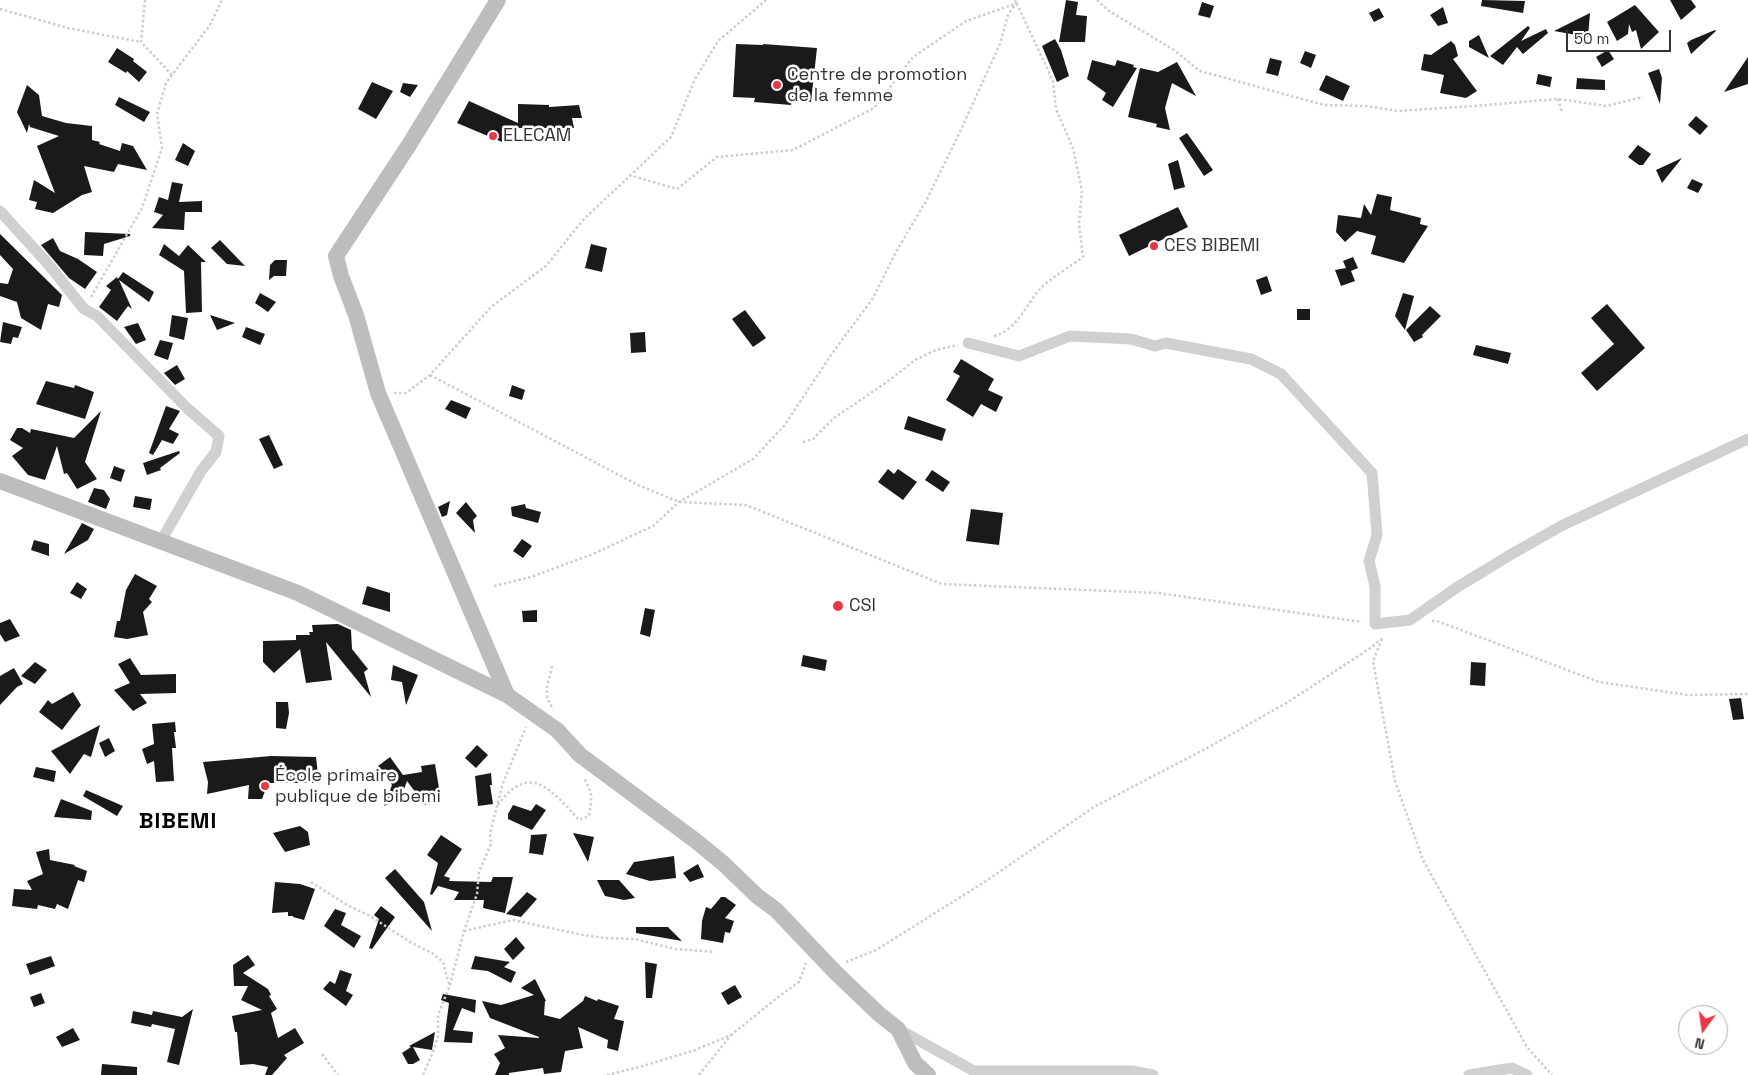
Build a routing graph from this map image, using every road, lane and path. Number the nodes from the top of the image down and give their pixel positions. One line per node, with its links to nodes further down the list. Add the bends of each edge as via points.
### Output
1 (145, 0): 8 (path)
2 (222, 0): 9 (path, via 210,25)
3 (498, 0): 21 (main road, via 336,256)
4 (766, 0): 15 (path, via 718,41 695,79 672,137)
5 (1097, 0): 13 (path, via 1109,11 1174,50 1200,71)
6 (1016, 1): 15 (path, via 966,21 913,57 874,108 793,150 717,157 677,189); 18 (path, via 1053,81 1056,108 1073,148 1082,191 1079,224 1083,257 1040,289 1018,320 1001,334); 25 (path, via 958,136 873,298 784,426 753,459)
7 (0, 9): 8 (path, via 68,28)
8 (141, 42): 9 (path)
9 (172, 75): 17 (path, via 166,83 157,114 162,148 142,208)
10 (1644, 97): 11 (path, via 1606,106)
11 (1558, 99): 13 (path, via 1398,111); 14 (path)
12 (1300, 100): 13 (path)
13 (1324, 105)
14 (1562, 113)
15 (629, 175): 20 (path, via 584,220 546,266 491,307)
16 (0, 211): 17 (street)
17 (84, 309): 26 (street, via 97,316 219,436 216,452 201,471)
18 (992, 336)
19 (968, 343): 23 (path, via 936,350 915,360 834,418 812,439); 29 (street, via 1018,356 1070,336 1131,339 1155,346 1166,343 1251,359 1281,374 1372,473 1377,535 1369,561 1375,586)
20 (430, 375): 21 (path, via 406,393); 25 (path, via 638,485)
21 (378, 393): 30 (main road)
22 (1748, 438): 28 (street, via 1561,526 1456,588)
23 (802, 442)
24 (0, 481): 26 (main road)
25 (680, 502): 27 (path, via 653,526 593,554 531,578); 29 (path, via 746,505 942,584 1158,593)
26 (161, 541): 30 (main road, via 298,593)
27 (494, 586)
28 (1410, 620): 29 (street); 31 (path, via 1437,621 1599,682 1688,695)
29 (1375, 624)
30 (508, 694): 32 (main road)
31 (1748, 694)
32 (532, 713): 34 (path, via 503,783); 41 (main road, via 557,730 580,755 724,864 776,910 836,973)
33 (578, 774): 34 (path, via 590,790 589,816 579,820 550,789 537,783 526,783 511,790 499,804)
34 (490, 832): 36 (path, via 491,844 479,872 477,894)
35 (311, 882): 40 (path, via 432,953 443,962)
36 (464, 931): 37 (path, via 513,920 583,935 635,939 675,949); 40 (path)
37 (715, 952)
38 (803, 956): 42 (path, via 806,964 799,982)
39 (845, 962): 52 (path, via 876,950 983,883 1094,807 1288,702 1383,638 1372,661 1395,781 1423,860 1527,1047)
40 (450, 986): 45 (path, via 438,1015 438,1037)
41 (898, 1028): 48 (main road, via 914,1063); 49 (street, via 974,1071 1132,1071)
42 (731, 1035): 46 (path, via 695,1050); 47 (path)
43 (322, 1054): 44 (path)
44 (338, 1075)
45 (423, 1075)
46 (607, 1075)
47 (699, 1075)
48 (928, 1075)
49 (1154, 1075)
50 (1469, 1075): 51 (street, via 1512,1068)
51 (1527, 1075)
52 (1552, 1075)

